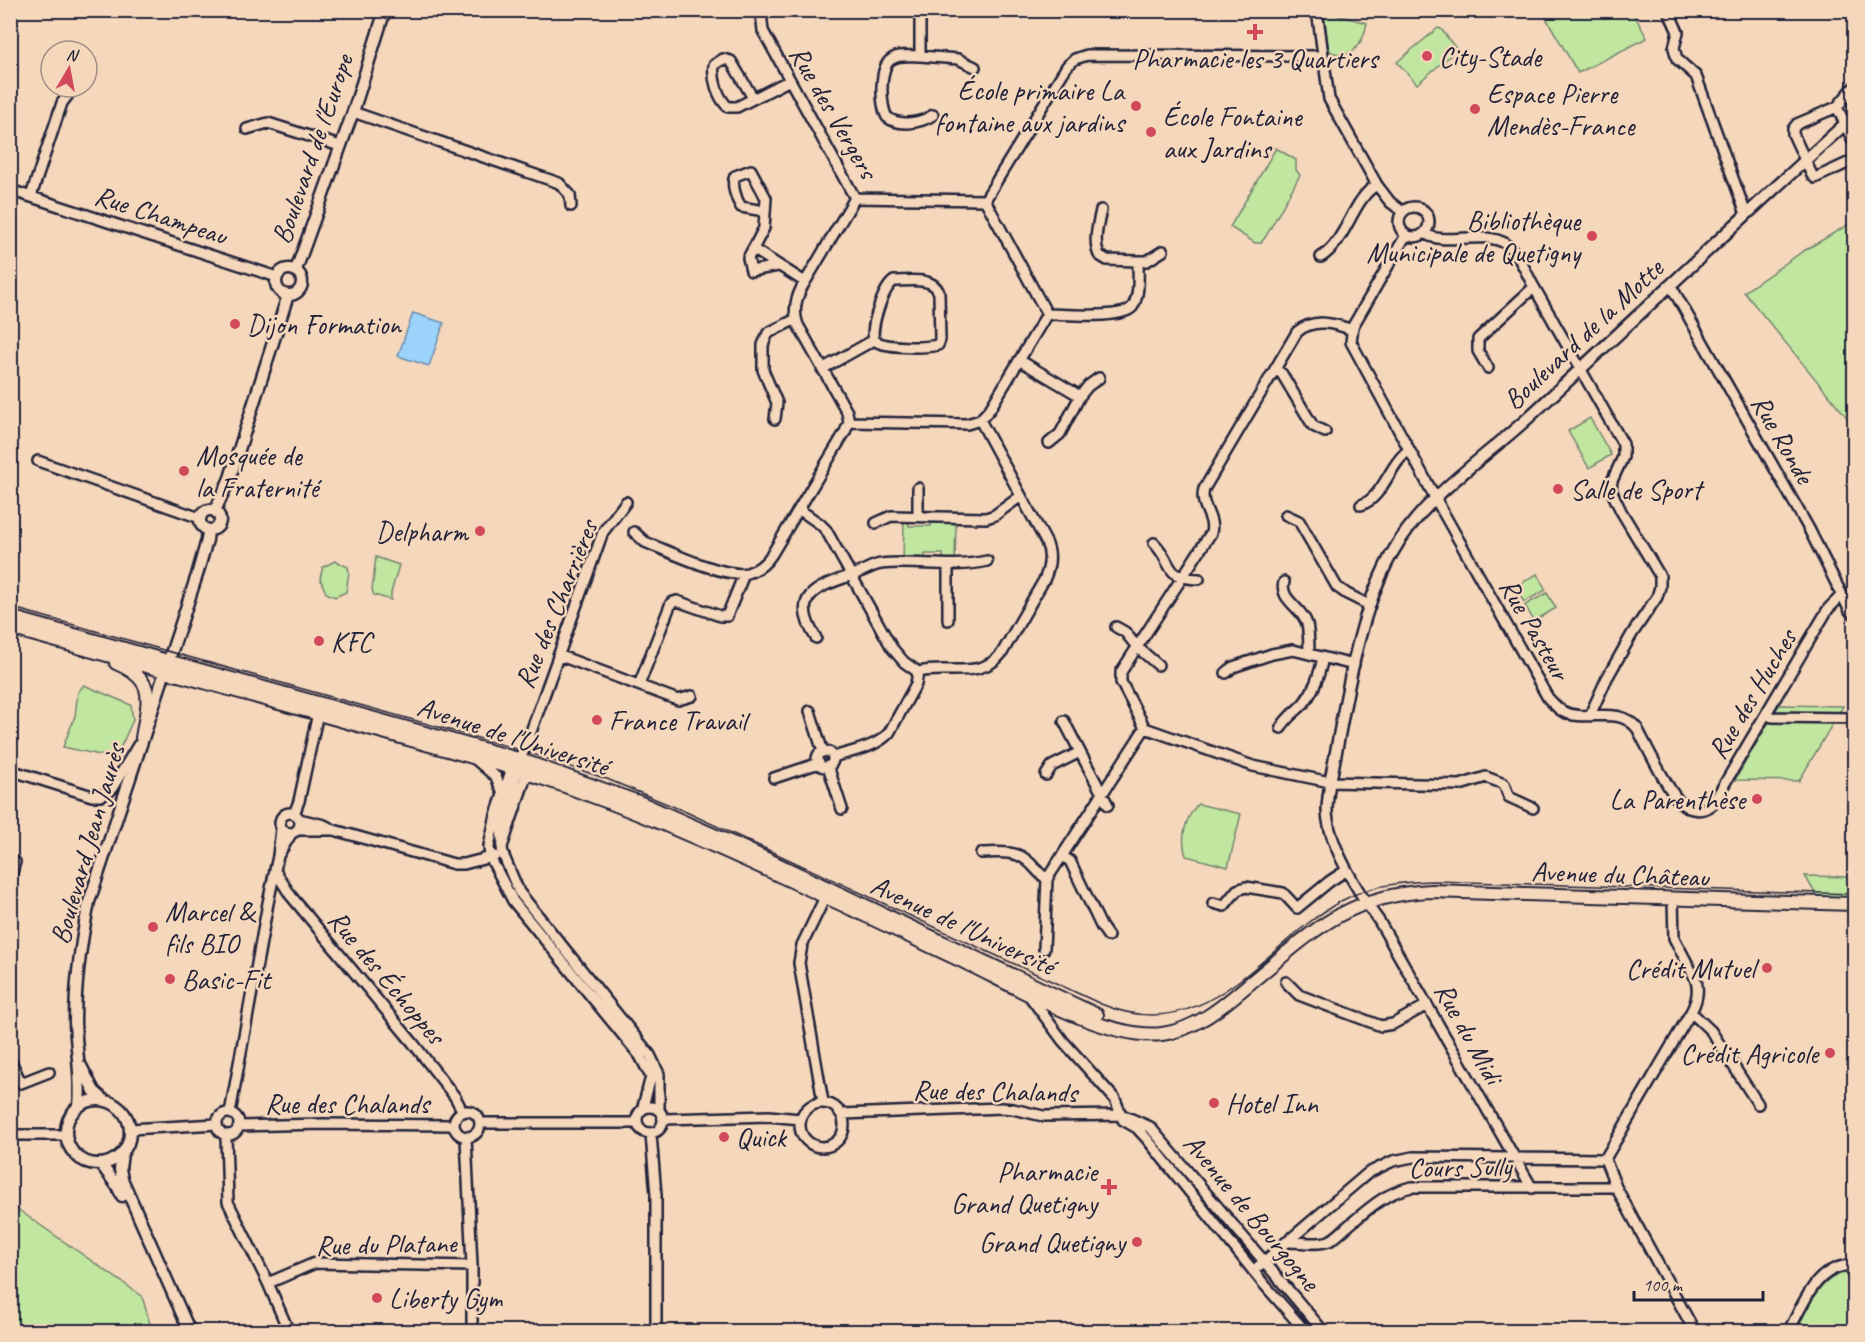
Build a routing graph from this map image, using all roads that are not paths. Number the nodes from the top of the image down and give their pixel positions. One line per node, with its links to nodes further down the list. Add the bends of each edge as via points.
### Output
1 (385, 10): 14 (street, Boulevard de l'Europe)
2 (920, 10): 6 (street)
3 (1317, 10): 7 (street)
4 (1668, 10): 31 (street, via 1678,32 1674,48 1677,59 1696,76)
5 (761, 11): 9 (street, Rue des Vergers, via 763,31)
6 (920, 56): 8 (street, via 958,59); 15 (street, via 894,57 886,63 883,110 897,122 923,122)
7 (1322, 57): 22 (street, via 1329,99); 26 (street, via 1075,59)
8 (975, 67)
9 (790, 80): 11 (street); 25 (street, Rue des Vergers)
10 (1854, 87): 13 (street)
11 (753, 98): 11 (street, via 732,108 724,104 718,93 714,65 728,60)
12 (65, 99): 24 (street)
13 (1837, 107): 16 (street); 21 (street, via 1793,129)
14 (353, 112): 19 (street, Boulevard de l'Europe); 27 (street, via 559,183 570,195)
15 (933, 115)
16 (1850, 120): 18 (street); 21 (street, Boulevard de la Motte)
17 (247, 129): 19 (street, via 268,123)
18 (1854, 143)
19 (340, 146): 39 (street, Boulevard de l'Europe)
20 (1854, 160): 21 (street, via 1817,178)
21 (1805, 161): 31 (street, Boulevard de la Motte)
22 (1377, 185): 30 (street); 36 (street, via 1367,192 1332,250)
23 (10, 190): 24 (street, Rue Champeau)
24 (31, 196): 40 (street, Rue Champeau)
25 (855, 198): 26 (street, Rue des Vergers); 41 (street)
26 (985, 200): 45 (street)
27 (571, 206)
28 (1101, 210): 37 (street, via 1097,228 1099,255 1107,260)
29 (764, 211): 29 (street, via 766,196 753,171 735,176 733,183 741,207); 34 (street, via 764,228)
30 (1403, 212): 32 (street, via 1414,207 1424,210 1429,220); 33 (street, via 1399,223)
31 (1746, 214): 42 (street, Boulevard de la Motte)
32 (1425, 233): 33 (street, via 1415,238); 43 (street, via 1434,238 1496,239 1512,249)
33 (1406, 235): 47 (street)
34 (753, 249): 38 (street); 38 (street, via 748,258 752,271)
35 (1163, 251): 37 (street, via 1148,261)
36 (1321, 257)
37 (1138, 261): 45 (street, via 1137,292 1128,312)
38 (778, 266): 41 (street)
39 (296, 270): 40 (street, via 287,268); 44 (street, via 303,285 298,292)
40 (277, 277): 44 (street, via 278,289)
41 (805, 282): 46 (street, via 796,300)
42 (1671, 286): 51 (street, Boulevard de la Motte); 84 (street, Rue Ronde)
43 (1534, 287): 50 (street, via 1478,339 1478,351); 51 (street)
44 (288, 295): 69 (street, via 230,478)
45 (1047, 314): 49 (street)
46 (796, 319): 52 (street); 56 (street, via 768,333 763,345 763,370 777,403)
47 (1352, 330): 53 (street, via 1324,323 1304,327 1293,337); 61 (street, Rue Pasteur, via 1352,347)
48 (874, 340): 48 (street, via 874,326 888,285 894,281 918,281 937,287 938,345 887,345); 52 (street)
49 (1019, 360): 55 (street); 57 (street)
50 (1488, 368)
51 (1580, 368): 65 (street, Boulevard de la Motte); 107 (street, via 1623,444 1623,457 1611,490 1660,576 1657,597 1607,678)
52 (822, 369): 58 (street)
53 (1275, 369): 59 (street, via 1282,374 1313,426); 81 (street, via 1204,489 1203,501 1212,531)
54 (1099, 378): 55 (street)
55 (1080, 396): 60 (street, via 1059,434)
56 (776, 419)
57 (980, 420): 58 (street, via 967,424); 64 (street)
58 (849, 422): 68 (street)
59 (1325, 432)
60 (1049, 443)
61 (1409, 450): 65 (street, Rue Pasteur); 67 (street, via 1399,457 1374,498)
62 (38, 461): 72 (street)
63 (918, 488): 71 (street)
64 (1021, 496): 71 (street, via 986,518); 100 (street, via 1049,548 1050,562 1044,580 1002,653 977,669)
65 (1436, 498): 85 (street, Boulevard de la Motte, via 1407,529 1392,553); 107 (street, Rue Pasteur, via 1548,698 1560,710)
66 (626, 502): 95 (street, Rue des Charrières, via 603,532)
67 (1361, 505)
68 (800, 510): 79 (street, via 767,561); 80 (street, via 823,527)
69 (214, 511): 72 (street, via 205,511); 74 (street, via 221,518 219,525)
70 (1287, 515): 85 (street, via 1299,521 1337,587)
71 (918, 516): 73 (street, via 891,516)
72 (200, 518): 74 (street, via 202,527)
73 (876, 523)
74 (208, 530): 99 (street)
75 (634, 532): 79 (street, Rue des Charrières, via 645,542 723,571)
76 (1154, 543): 81 (street, via 1172,571)
77 (987, 561): 78 (street)
78 (948, 565): 80 (street, via 881,564); 88 (street)
79 (742, 574): 102 (street, via 727,616 677,601 672,603)
80 (851, 576): 91 (street, via 807,598 808,625); 100 (street, via 891,648)
81 (1182, 578): 82 (street); 92 (street)
82 (1199, 579)
83 (1284, 582): 94 (street, via 1283,591 1307,623)
84 (1842, 594): 86 (street, Rue Ronde); 106 (street, Rue des Huches, via 1828,609)
85 (1370, 605): 98 (street, Boulevard de la Motte)
86 (1854, 614)
87 (10, 617): 99 (main road, Avenue de l'Université)
88 (948, 620)
89 (1116, 627): 92 (street)
90 (10, 628): 93 (main road, Avenue de l'Université)
91 (816, 638)
92 (1137, 647): 97 (street); 110 (street, via 1120,679)
93 (82, 648): 99 (main road, Avenue de l'Université); 112 (main road, via 135,672 143,680 149,696)
94 (1309, 654): 96 (street); 101 (street, via 1284,651 1233,667)
95 (558, 655): 102 (street); 117 (street, Rue des Charrières)
96 (1323, 658): 98 (street); 111 (street, via 1313,689)
97 (1158, 664)
98 (1354, 665): 122 (street, Boulevard de la Motte)
99 (168, 666): 105 (main road, Avenue de l'Université); 112 (street, Boulevard Jean Jaurès); 117 (main road, Avenue de l'Université)
100 (918, 672): 116 (street, via 916,684 889,733 876,744)
101 (1226, 673)
102 (639, 686): 103 (street, via 678,700)
103 (692, 696)
104 (810, 711): 113 (street)
105 (318, 713): 115 (main road, Avenue de l'Université); 129 (street)
106 (1766, 714): 108 (street); 128 (street, Rue des Huches, via 1712,805)
107 (1590, 715): 128 (street, Rue Pasteur, via 1616,715 1632,723 1676,798)
108 (1854, 718)
109 (1064, 722): 114 (street)
110 (1145, 728): 122 (street, via 1253,766); 124 (street)
111 (1281, 728)
112 (142, 738): 119 (street, via 115,786 101,796); 156 (street, Boulevard Jean Jaurès, via 89,902 80,942 75,1023)
113 (823, 752): 116 (street); 118 (street, via 819,755)
114 (1080, 752): 120 (street, via 1052,766); 124 (street)
115 (473, 756): 117 (main road, Avenue de l'Université); 123 (street, via 494,774)
116 (833, 757): 118 (street, via 832,762)
117 (518, 764): 123 (street); 133 (street, via 501,826); 143 (main road, Avenue de l'Université, via 641,802)
118 (823, 764): 121 (street); 127 (street)
119 (10, 770)
120 (1046, 774)
121 (774, 778)
122 (1330, 782): 126 (street, via 1460,785 1486,777 1504,784 1509,797); 139 (street, Boulevard de la Motte, via 1328,822)
123 (503, 794): 137 (street, via 491,834)
124 (1101, 794): 125 (street); 136 (street)
125 (1107, 804)
126 (1533, 808)
127 (842, 809)
128 (1697, 810)
129 (297, 817): 130 (street, via 289,813 283,816); 131 (street); 132 (street, via 300,825)
130 (281, 829): 132 (street); 135 (street)
131 (334, 830): 132 (street); 137 (street, via 454,864)
132 (294, 832): 135 (street)
133 (502, 850): 137 (street); 166 (street, via 519,892 650,1055 659,1074)
134 (981, 853): 141 (street, via 1020,856)
135 (278, 856): 140 (street)
136 (1062, 856): 141 (street); 148 (street, via 1070,861)
137 (490, 857): 162 (street, via 513,901 640,1056 651,1077)
138 (15, 862): 142 (street)
139 (1347, 870): 145 (street, Boulevard de la Motte); 146 (street, via 1298,908 1282,893 1246,887 1237,890 1224,906)
140 (275, 871): 164 (street, Rue des Échoppes, via 291,896 413,1043); 165 (street)
141 (1047, 879): 149 (street)
142 (10, 880)
143 (827, 893): 151 (main road, Avenue de l'Université); 154 (main road, Avenue de l'Université, via 1108,1019 1157,1028); 159 (street, via 802,945 799,963)
144 (1673, 900): 145 (main road, Avenue du Château, via 1431,891); 147 (main road, Avenue du Château); 153 (street, via 1674,938 1698,983)
145 (1365, 902): 152 (street, Rue du Midi); 154 (main road, Avenue du Château, via 1324,923 1227,1004)
146 (1213, 903)
147 (1854, 904)
148 (1108, 936)
149 (1044, 950)
150 (1286, 982): 152 (street, via 1299,995 1381,1026 1393,1024)
151 (1026, 992): 154 (main road, Avenue de l'Université, via 1125,1032 1161,1034); 169 (street, via 1115,1099)
152 (1427, 1005): 184 (street, Rue du Midi)
153 (1691, 1012): 160 (street, via 1711,1031); 185 (street)
154 (1195, 1023)
155 (10, 1059): 157 (street, via 21,1083)
156 (78, 1060): 158 (street, via 94,1091); 161 (street, Boulevard Jean Jaurès)
157 (49, 1072)
158 (105, 1101): 161 (street); 176 (street, via 122,1111)
159 (823, 1102): 168 (street); 170 (street, via 809,1107)
160 (1758, 1104)
161 (79, 1106): 180 (street, via 68,1119)
162 (642, 1110): 166 (street, via 650,1107); 172 (street)
163 (948, 1111): 167 (street, Rue des Chalands, via 1002,1108 1043,1116); 168 (street); 168 (street, via 936,1107)
164 (463, 1112): 171 (street, via 474,1113); 174 (street)
165 (230, 1113): 173 (street, via 221,1116); 175 (street)
166 (661, 1114): 170 (street); 178 (street, via 661,1129)
167 (1111, 1115): 169 (street, Avenue de Bourgogne)
168 (842, 1116): 170 (street, via 843,1132 839,1139 821,1147 804,1138)
169 (1122, 1118): 177 (street, Avenue de Bourgogne)
170 (800, 1119)
171 (480, 1123): 172 (street); 182 (street, via 476,1134)
172 (637, 1123): 178 (street, via 641,1130)
173 (217, 1124): 176 (street); 181 (street)
174 (454, 1125): 175 (street, Rue des Chalands); 182 (street)
175 (240, 1126): 181 (street)
176 (129, 1129): 183 (street)
177 (1143, 1130): 190 (street, Avenue de Bourgogne); 193 (street, Avenue de Bourgogne); 200 (street, Avenue de Bourgogne, via 1145,1145)
178 (651, 1134): 199 (street, via 656,1195)
179 (10, 1135): 180 (street)
180 (66, 1135): 186 (street, via 73,1153)
181 (226, 1136): 194 (street, via 228,1202)
182 (466, 1137): 192 (street)
183 (122, 1153): 186 (street); 196 (street, via 122,1179)
184 (1515, 1158): 185 (street, Cours Sully); 188 (street, Rue du Midi); 189 (street, Cours Sully, via 1413,1157 1393,1161 1368,1173)
185 (1605, 1159): 187 (street)
186 (101, 1164): 195 (street, via 117,1186)
187 (1616, 1187): 188 (street, Cours Sully); 204 (street)
188 (1532, 1188): 189 (street, Cours Sully, via 1396,1190 1330,1240 1318,1244)
189 (1286, 1242): 190 (street, Cours Sully)
190 (1263, 1263): 193 (street, Cours Sully); 202 (street, Avenue de Bourgogne); 203 (street, Avenue de Bourgogne)
191 (1854, 1265): 205 (street, via 1836,1267 1820,1278)
192 (472, 1266): 194 (street, Rue du Platane, via 315,1263); 198 (street)
193 (1253, 1271): 201 (street, Avenue de Bourgogne)
194 (268, 1283): 197 (street)
195 (182, 1332)
196 (190, 1332)
197 (289, 1332)
198 (472, 1332)
199 (656, 1332)
200 (1300, 1332)
201 (1306, 1332)
202 (1317, 1332)
203 (1324, 1332)
204 (1695, 1332)
205 (1788, 1332)

